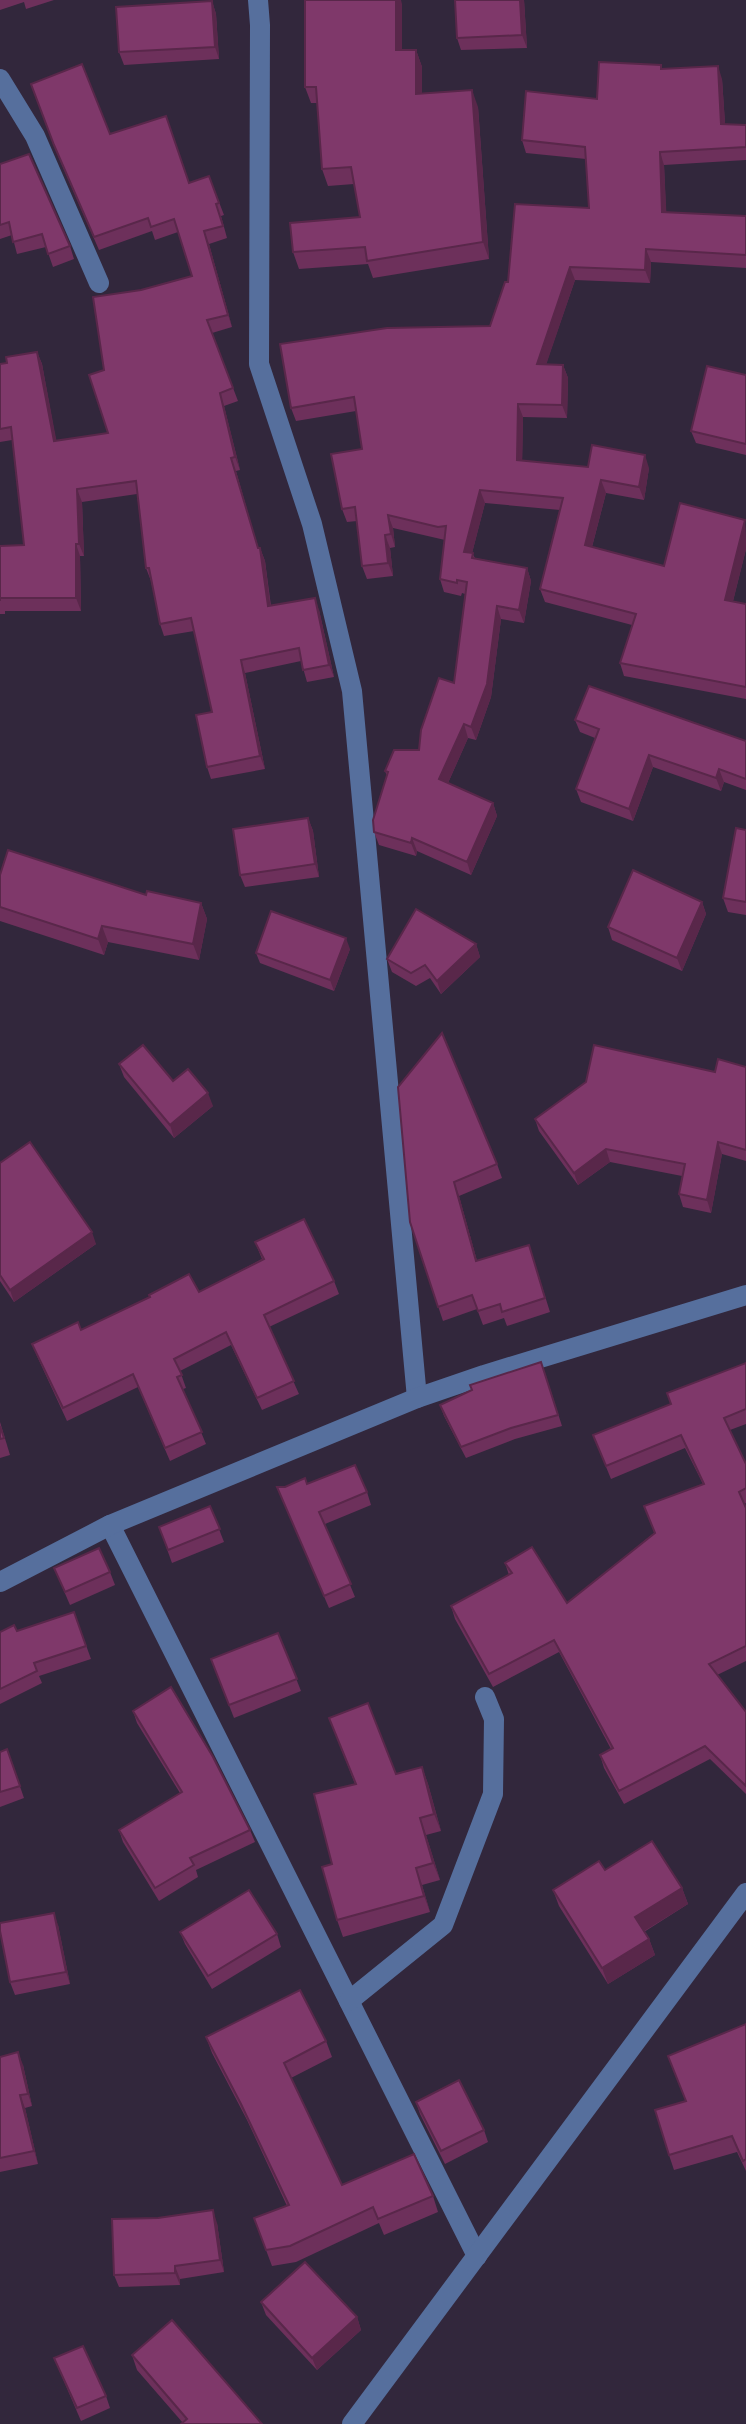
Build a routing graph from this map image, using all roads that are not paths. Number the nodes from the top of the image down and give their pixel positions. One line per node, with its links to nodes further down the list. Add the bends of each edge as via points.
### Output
1 (258, 0): 5 (street, via 259,364 312,524 352,691)
2 (0, 79): 3 (street, via 35,136)
3 (99, 283)
4 (746, 1295): 5 (street)
5 (417, 1398): 6 (street)
6 (110, 1525): 7 (street); 10 (street)
7 (0, 1582)
8 (485, 1697): 10 (street, via 494,1719 493,1794 443,1925)
9 (746, 1893): 11 (street)
10 (349, 2001): 11 (street)
11 (477, 2256): 12 (street)
12 (352, 2424)

